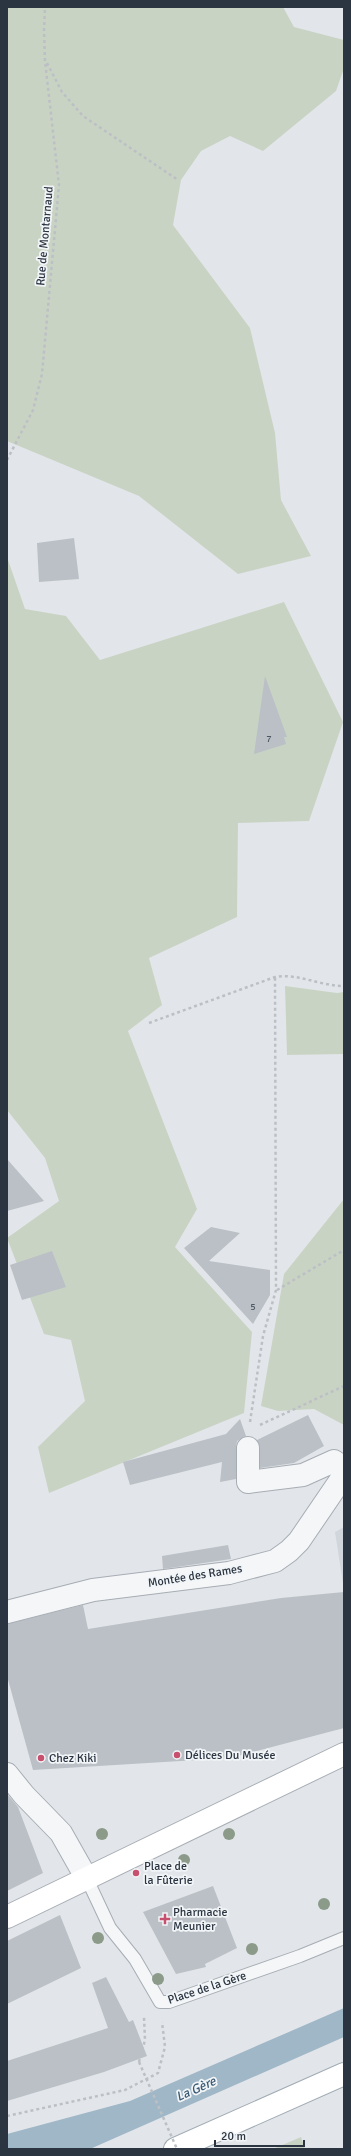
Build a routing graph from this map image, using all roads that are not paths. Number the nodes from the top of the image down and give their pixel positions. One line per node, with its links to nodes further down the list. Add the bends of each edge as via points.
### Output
1 (248, 1439): 2 (street, via 248,1482 303,1475 334,1461)
2 (344, 1468)
3 (344, 1475): 4 (street, Montée des Rames, via 299,1541 275,1561 229,1573 93,1590)
4 (7, 1612)
5 (344, 1754): 7 (main road)
6 (7, 1774): 7 (street, via 60,1833)
7 (87, 1879): 8 (main road); 9 (lane, Place de la Gère, via 110,1928 135,1959 160,2002 169,2002)
8 (7, 1917)
9 (344, 1938)
10 (344, 2074): 11 (main road)
11 (176, 2149)

